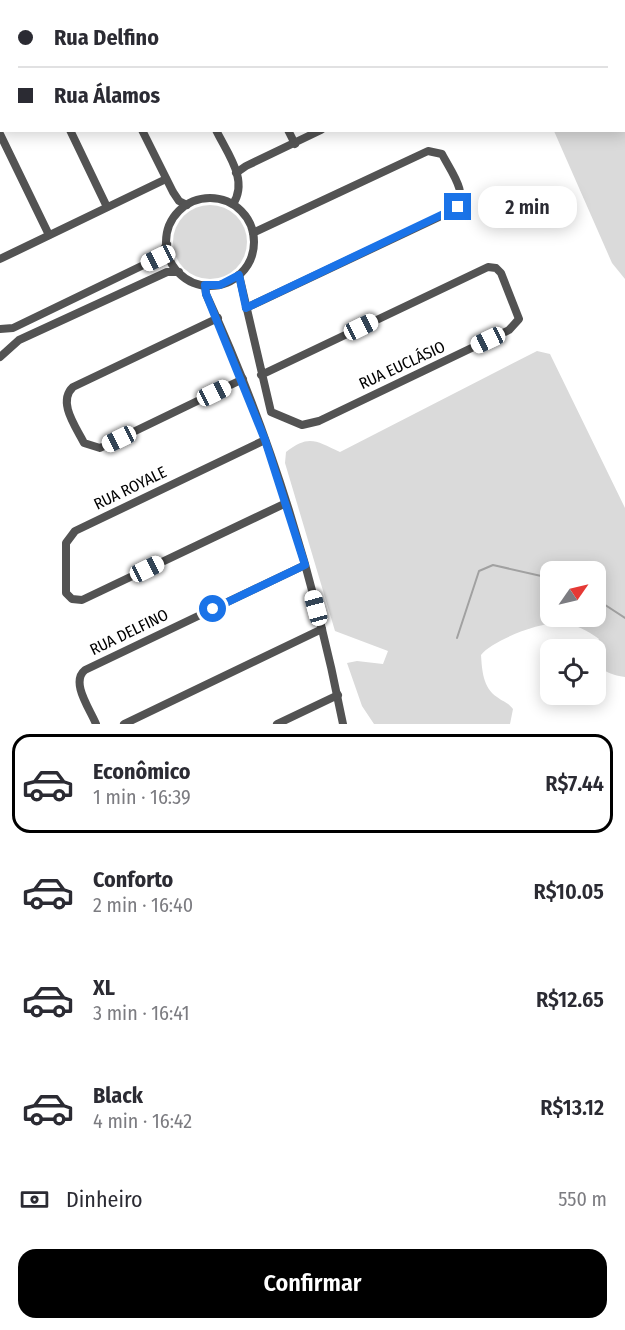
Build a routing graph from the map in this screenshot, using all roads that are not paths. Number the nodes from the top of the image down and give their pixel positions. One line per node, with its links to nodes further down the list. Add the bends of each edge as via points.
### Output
1 (71, 132): 12 (street)
2 (143, 132): 9 (street)
3 (217, 132): 8 (street)
4 (289, 132): 7 (street)
5 (317, 132): 7 (street)
6 (0, 134): 14 (street)
7 (295, 144): 8 (street)
8 (236, 173): 10 (street, via 240,189)
9 (166, 179): 11 (street, via 179,201); 12 (street)
10 (233, 204): 11 (street, via 210,198); 13 (street, via 248,219)
11 (187, 205): 15 (street, via 171,222)
12 (107, 207): 14 (street)
13 (254, 233): 18 (street, via 252,255); 20 (street, via 428,151 442,154 461,193 454,210)
14 (49, 235): 16 (street)
15 (167, 244): 17 (street, via 170,259); 22 (street, via 158,258 13,328)
16 (0, 259)
17 (179, 272): 19 (street); 23 (street, via 167,272 19,340)
18 (239, 275): 19 (street, via 220,285); 20 (street)
19 (205, 285): 21 (street)
20 (246, 308): 24 (street)
21 (218, 318): 25 (street); 25 (street, via 73,387 66,405 84,443 100,448)
22 (0, 329)
23 (0, 357)
24 (261, 375): 24 (street, RUA EUCLÁSIO, via 492,267 501,273 519,319 509,330 302,425 271,412)
25 (243, 379): 26 (street)
26 (265, 440): 27 (street); 27 (street, RUA ROYALE, via 75,531 66,543 64,588 72,599 82,600)
27 (286, 503): 28 (street)
28 (305, 565): 29 (street); 31 (street, RUA DELFINO, via 85,670 79,683)
29 (322, 630): 30 (street); 32 (street)
30 (338, 695): 33 (street); 34 (street)
31 (96, 724)
32 (124, 724)
33 (277, 724)
34 (344, 724)

